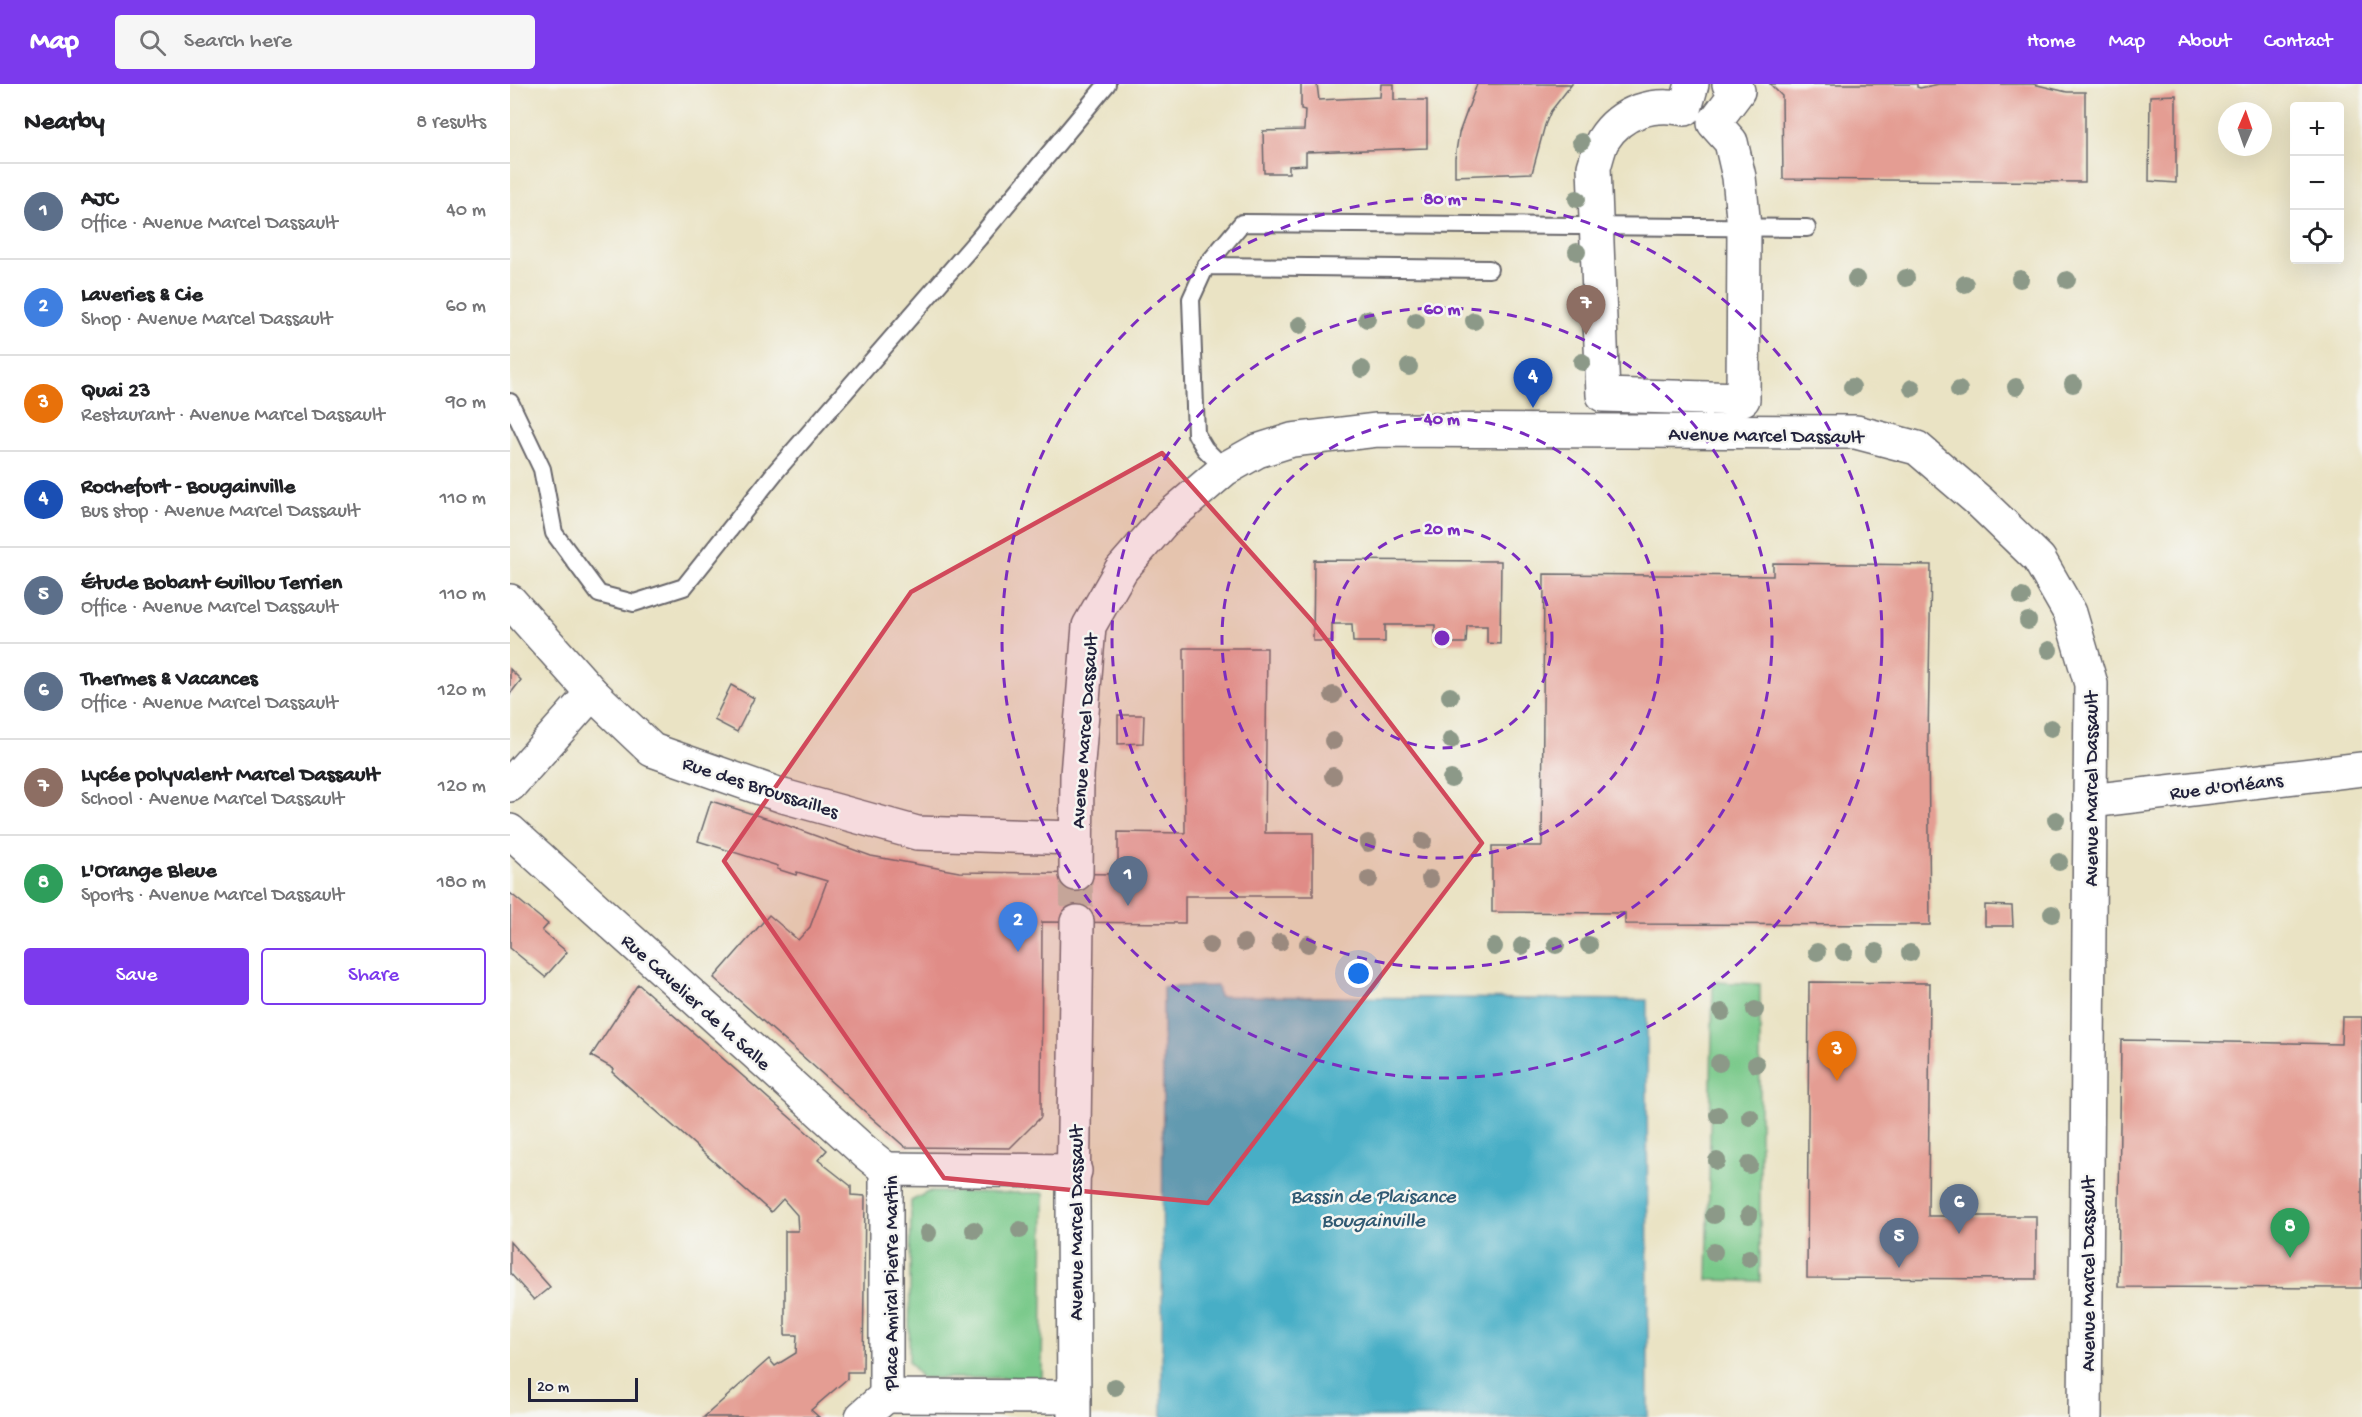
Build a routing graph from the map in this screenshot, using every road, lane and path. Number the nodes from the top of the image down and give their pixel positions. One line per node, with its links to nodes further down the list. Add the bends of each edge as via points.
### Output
1 (1107, 84): 9 (lane, via 777,470 684,587 634,603 599,594 554,533 542,469)
2 (1692, 84): 4 (street, via 1685,109 1668,105 1644,109 1615,126 1603,141 1594,167)
3 (1729, 84): 5 (street, via 1738,91 1714,123 1731,142 1736,157)
4 (1596, 225): 5 (lane); 5 (street, via 1602,395 1743,399); 7 (lane, via 1242,224)
5 (1744, 227): 6 (lane)
6 (1808, 228)
7 (1206, 266): 8 (lane); 10 (lane, via 1191,299 1196,434)
8 (1489, 269)
9 (510, 402)
10 (1225, 469): 15 (street, Avenue Marcel Dassault, via 1257,451 1292,440 1377,430 1856,432 1917,448 2038,559 2070,613 2091,684); 17 (street, Avenue Marcel Dassault, via 1156,530 1121,570 1089,626)
11 (510, 601): 12 (street, Rue des Broussailles)
12 (592, 693): 14 (street); 17 (street, Rue des Broussailles, via 652,750 783,796 917,832)
13 (2362, 770): 15 (street, Rue d'Orléans)
14 (510, 785)
15 (2090, 801): 24 (street, Avenue Marcel Dassault)
16 (510, 831): 20 (street, Rue Cavelier de la Salle)
17 (1076, 838): 18 (street, Avenue Marcel Dassault)
18 (1076, 873)
19 (1077, 922): 21 (street, Avenue Marcel Dassault)
20 (886, 1169): 21 (street, Place Amiral Pierre Martin); 22 (street, Place Amiral Pierre Martin)
21 (1075, 1171): 23 (street, Avenue Marcel Dassault)
22 (874, 1407): 23 (street, Place Amiral Pierre Martin)
23 (1074, 1407)
24 (2085, 1417)

